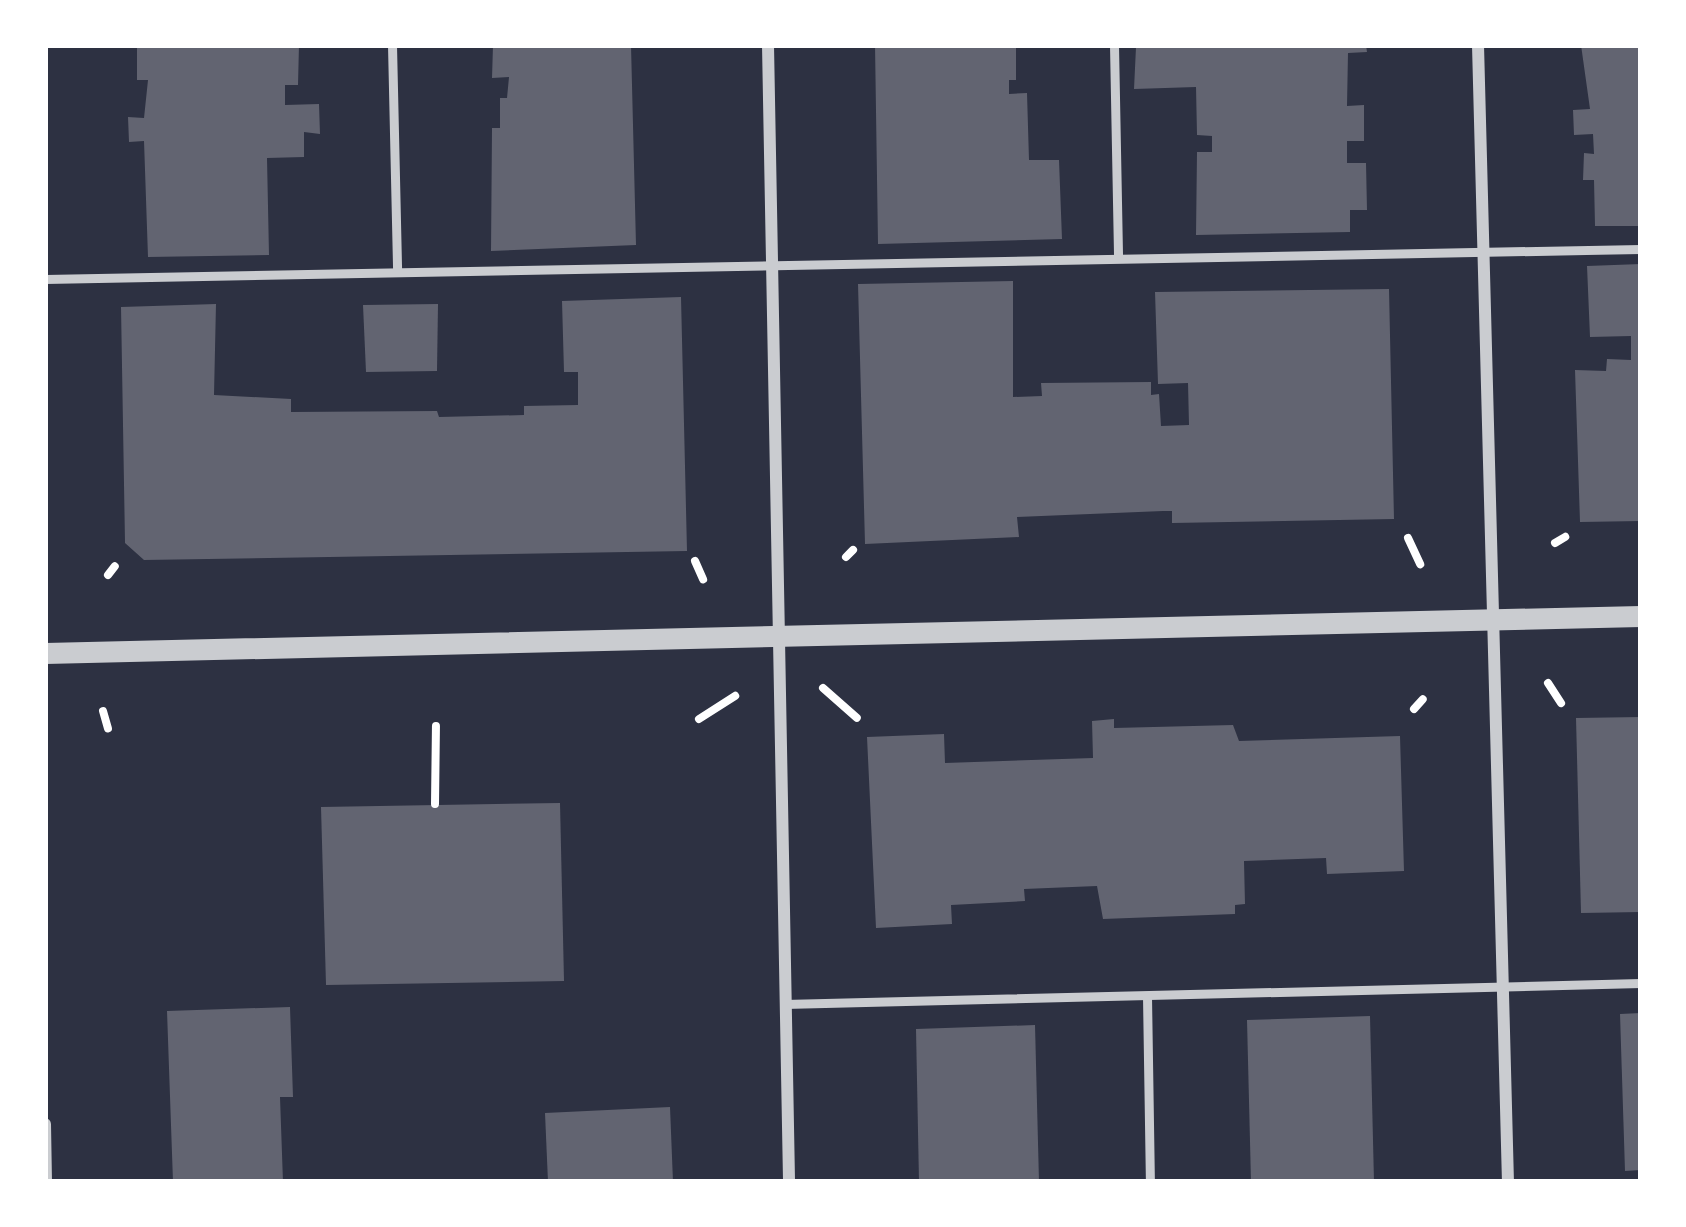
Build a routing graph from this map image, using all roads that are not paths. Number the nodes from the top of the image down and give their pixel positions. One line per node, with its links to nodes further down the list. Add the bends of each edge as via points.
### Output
1 (392, 45): 9 (lane)
2 (768, 45): 8 (street)
3 (1114, 45): 7 (lane)
4 (1478, 45): 6 (street)
5 (1641, 249): 6 (lane)
6 (1483, 252): 7 (lane); 12 (street)
7 (1118, 257): 8 (lane)
8 (775, 261): 9 (lane); 13 (street)
9 (398, 269): 10 (lane)
10 (45, 279)
11 (1641, 616): 12 (street)
12 (1496, 621): 13 (street); 16 (street)
13 (778, 634): 14 (street); 18 (street)
14 (45, 652)
15 (1641, 983): 16 (lane)
16 (1504, 987): 17 (lane); 23 (street)
17 (1147, 996): 18 (lane); 22 (lane)
18 (784, 1004): 21 (street)
19 (45, 1124): 20 (street)
20 (46, 1182)
21 (790, 1182)
22 (1150, 1182)
23 (1508, 1182)

